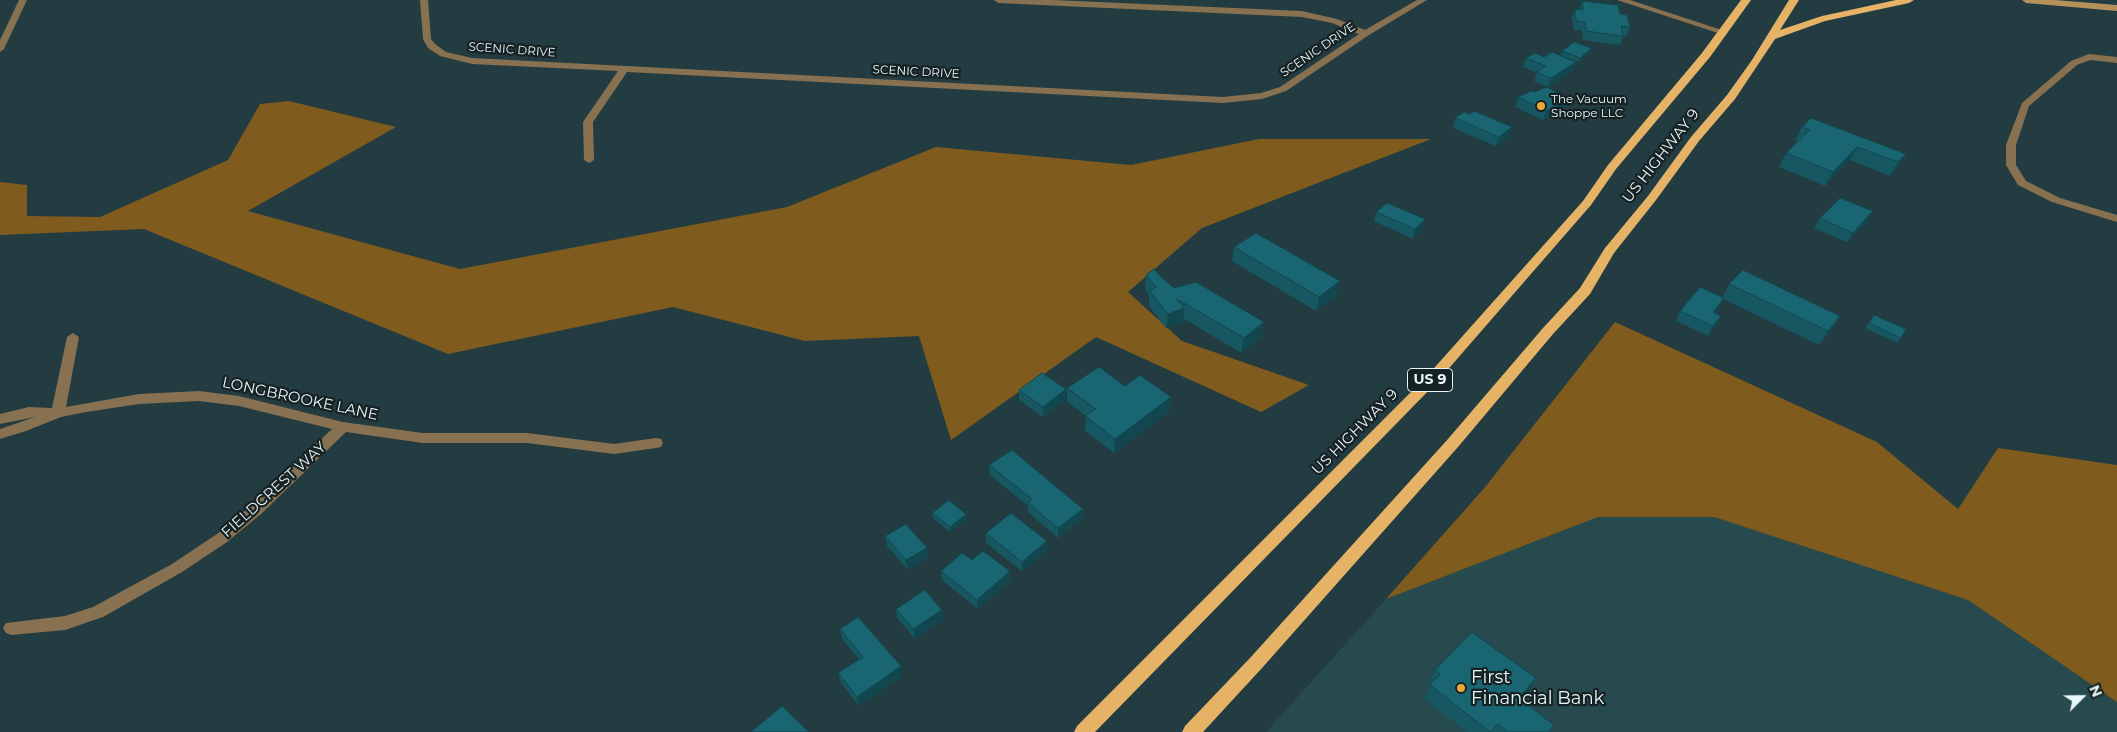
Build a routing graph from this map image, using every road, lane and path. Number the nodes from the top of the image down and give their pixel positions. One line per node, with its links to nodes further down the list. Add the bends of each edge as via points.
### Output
1 (23, 0): 14 (street)
2 (424, 0): 16 (street, SCENIC DRIVE, via 427,39 431,46 444,54 472,61)
3 (998, 0): 12 (street, via 1302,14 1334,20)
4 (1423, 0): 12 (street, SCENIC DRIVE)
5 (1620, 0): 11 (street)
6 (1746, 0): 11 (highway, US HIGHWAY 9 / US 9)
7 (1794, 0): 13 (highway, US HIGHWAY 9)
8 (1909, 0): 13 (highway, via 1822,19)
9 (2026, 0): 10 (main road)
10 (2117, 8)
11 (1724, 32): 26 (highway, US HIGHWAY 9 / US 9, via 1612,167 1587,203 1432,379)
12 (1366, 33): 16 (street, SCENIC DRIVE, via 1283,89 1234,100)
13 (1771, 36): 27 (highway, US HIGHWAY 9, via 1731,97 1610,251 1585,291 1453,443)
14 (0, 49)
15 (2117, 60): 18 (street, via 2089,57 2074,63 2025,105 2011,145 2011,165 2022,183 2056,200)
16 (624, 69): 17 (street, via 588,122)
17 (589, 160)
18 (2117, 219)
19 (74, 337): 20 (street)
20 (58, 413): 21 (street, LONGBROOKE LANE, via 29,412); 22 (street, LONGBROOKE LANE, via 139,398 199,396 239,401); 23 (street, LONGBROOKE LANE)
21 (0, 419)
22 (343, 427): 24 (street, LONGBROOKE LANE, via 423,438 527,438 614,449); 25 (street, FIELDCREST WAY, via 256,510 177,568 98,612 65,623)
23 (0, 434)
24 (656, 443)
25 (11, 628)
26 (1083, 732)
27 (1191, 732)

